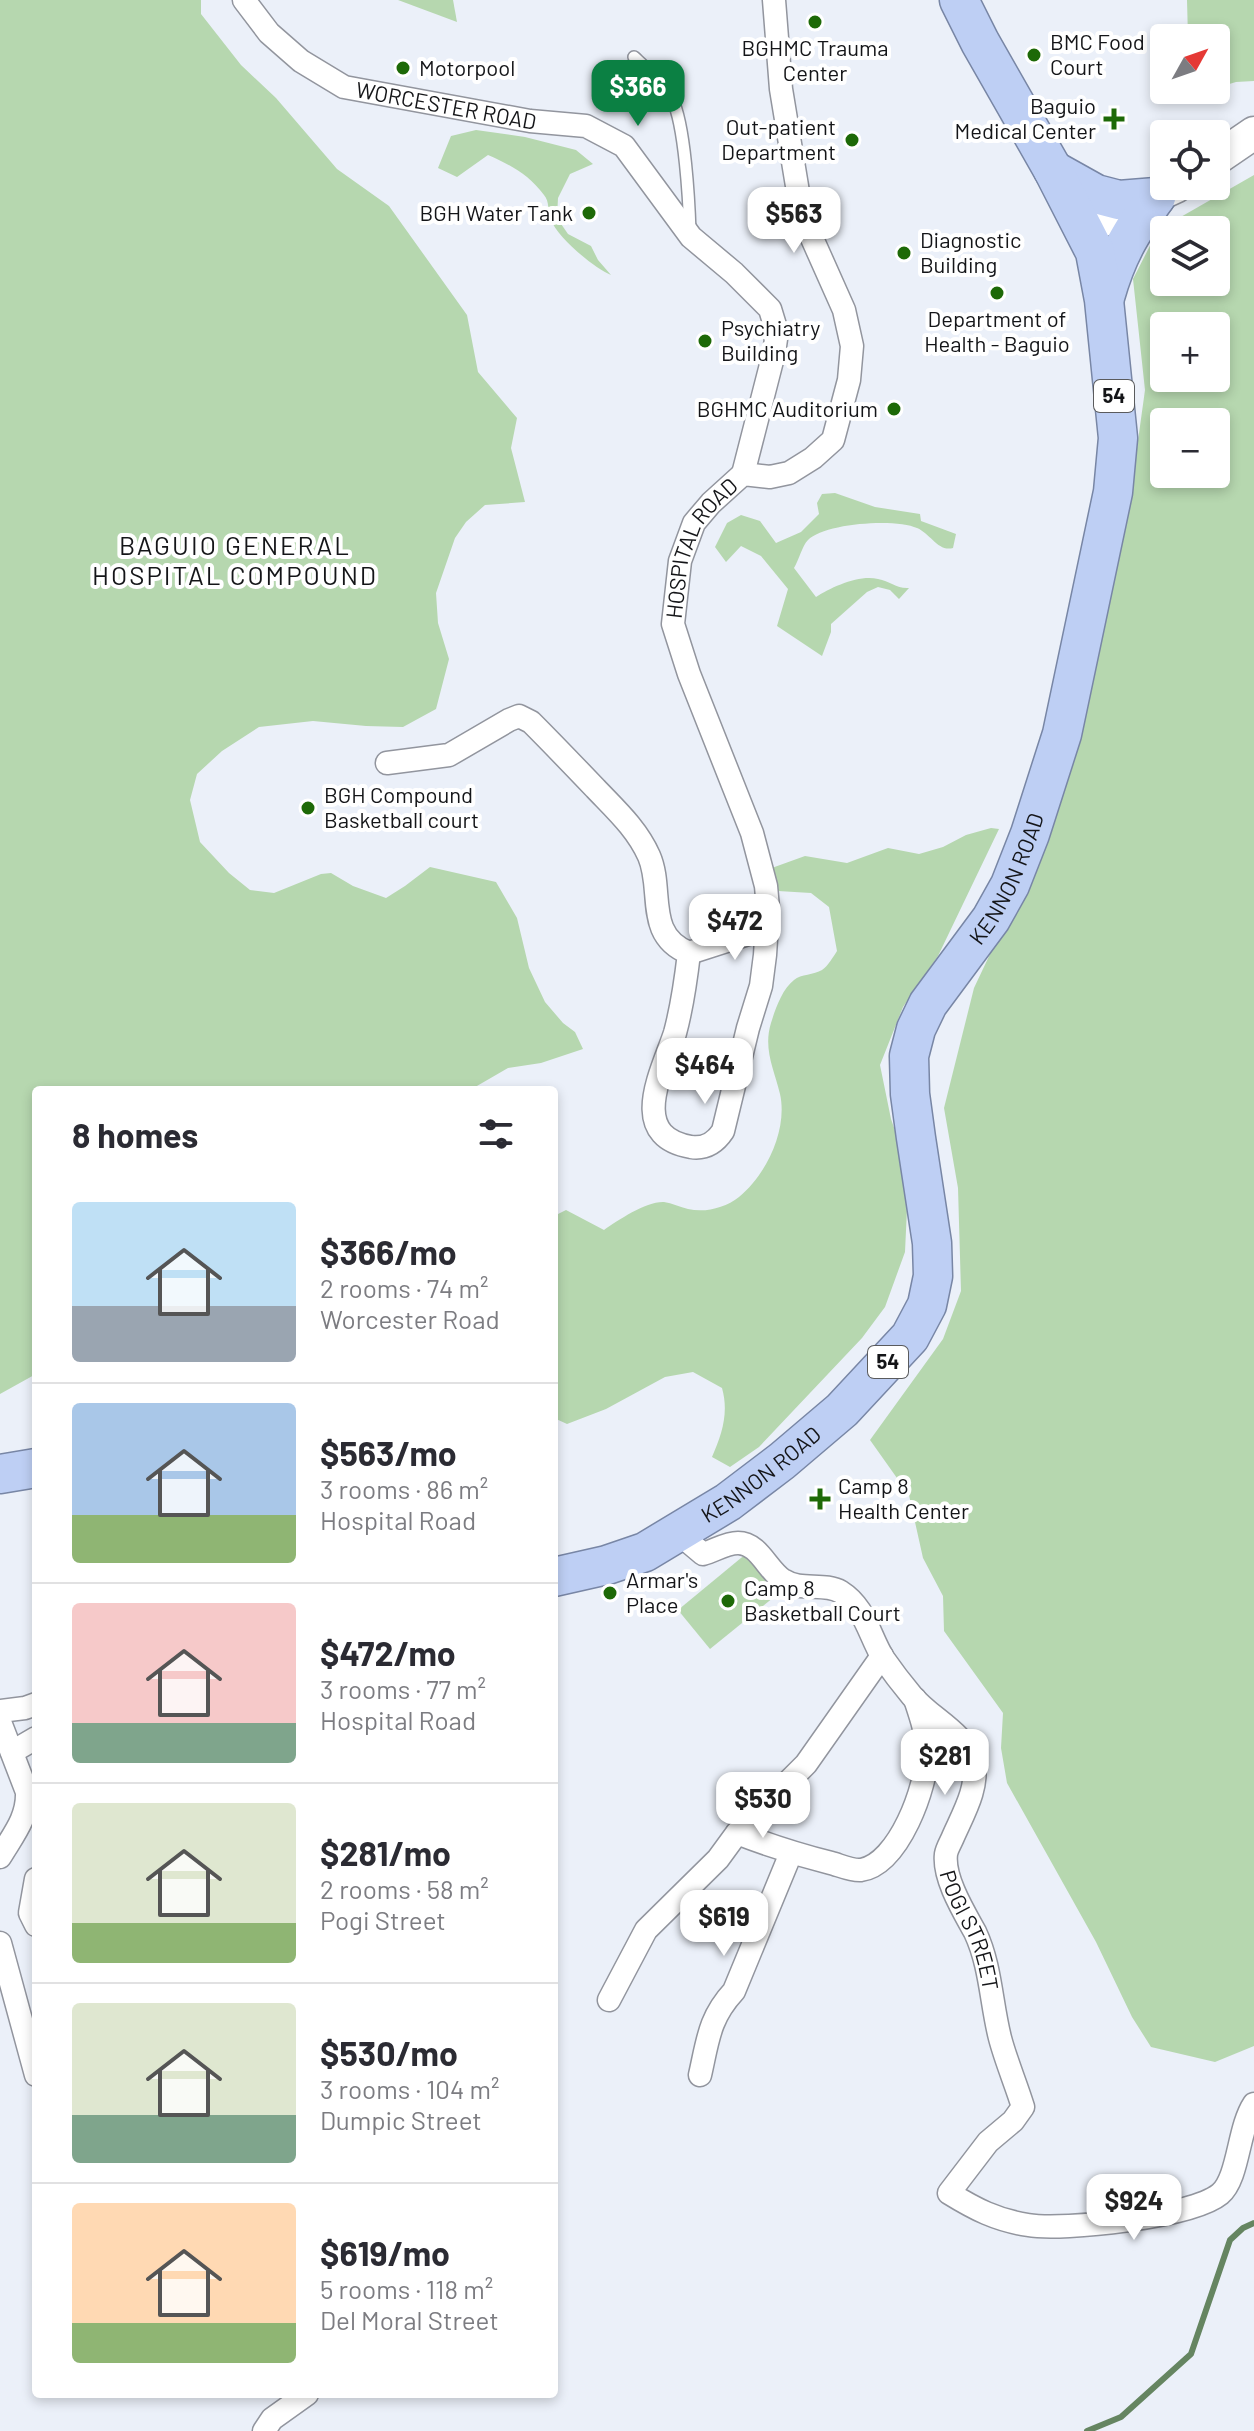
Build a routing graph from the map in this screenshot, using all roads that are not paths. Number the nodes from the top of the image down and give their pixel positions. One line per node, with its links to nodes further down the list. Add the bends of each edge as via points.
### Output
1 (244, 0): 12 (street, WORCESTER ROAD, via 269,33 301,61 344,87 586,126 624,146)
2 (774, 0): 14 (street, HOSPITAL ROAD, via 781,89 798,192 807,227 844,310 852,346 833,440 789,473)
3 (959, 0): 7 (highway, KENNON ROAD / 54)
4 (634, 57): 12 (lane, via 675,106)
5 (1254, 133): 6 (main road)
6 (1230, 149)
7 (1053, 170): 8 (highway, via 1096,194 1119,200); 11 (highway, KENNON ROAD / 54)
8 (1150, 195)
9 (1150, 199): 11 (main road)
10 (1159, 200): 13 (highway, via 1127,238)
11 (1084, 229): 13 (highway, KENNON ROAD / 54, via 1095,252)
12 (691, 237): 14 (street, WORCESTER ROAD, via 770,309 777,332)
13 (1104, 300): 20 (highway, KENNON ROAD / 54, via 1118,438 1113,492 1062,734 1010,885 928,1004 909,1056 932,1243 927,1305 910,1337 842,1410 728,1502)
14 (743, 474): 16 (street, HOSPITAL ROAD, via 694,523 680,561 673,624 752,833 766,886)
15 (387, 763): 17 (street, via 449,755 509,720 519,716 531,722 637,832 651,859 664,931)
16 (767, 928): 17 (street); 17 (street, HOSPITAL ROAD, via 761,986 723,1131 717,1140 699,1147 665,1136 653,1112 653,1096 684,994)
17 (689, 953)
18 (32, 1469): 19 (highway)
19 (0, 1474)
20 (678, 1533): 21 (highway, KENNON ROAD / 54, via 645,1552); 22 (street, POGI STREET, via 703,1554 736,1542 745,1544 788,1583 845,1595 866,1621)
21 (558, 1576)
22 (882, 1656): 23 (street, POGI STREET); 29 (street, via 806,1764)
23 (915, 1699): 30 (street, via 927,1754 921,1789 897,1843 860,1870); 36 (street, POGI STREET, via 967,1748 974,1764 974,1783 946,1854 955,1896 986,1960 1000,2037 1023,2107 949,2193 979,2212 1029,2225 1071,2227 1196,2206 1220,2194 1229,2182)
24 (32, 1705): 25 (street)
25 (0, 1711)
26 (0, 1722): 28 (street)
27 (32, 1740): 28 (street)
28 (12, 1752): 31 (street, via 27,1803 24,1818)
29 (737, 1833): 30 (street); 33 (street, via 646,1930)
30 (791, 1853): 35 (street, via 734,1991 711,2026)
31 (0, 1857)
32 (0, 1943): 34 (street)
33 (609, 2000)
34 (32, 2060)
35 (700, 2075)
36 (1251, 2109)
37 (301, 2398): 38 (street)
38 (264, 2431)

